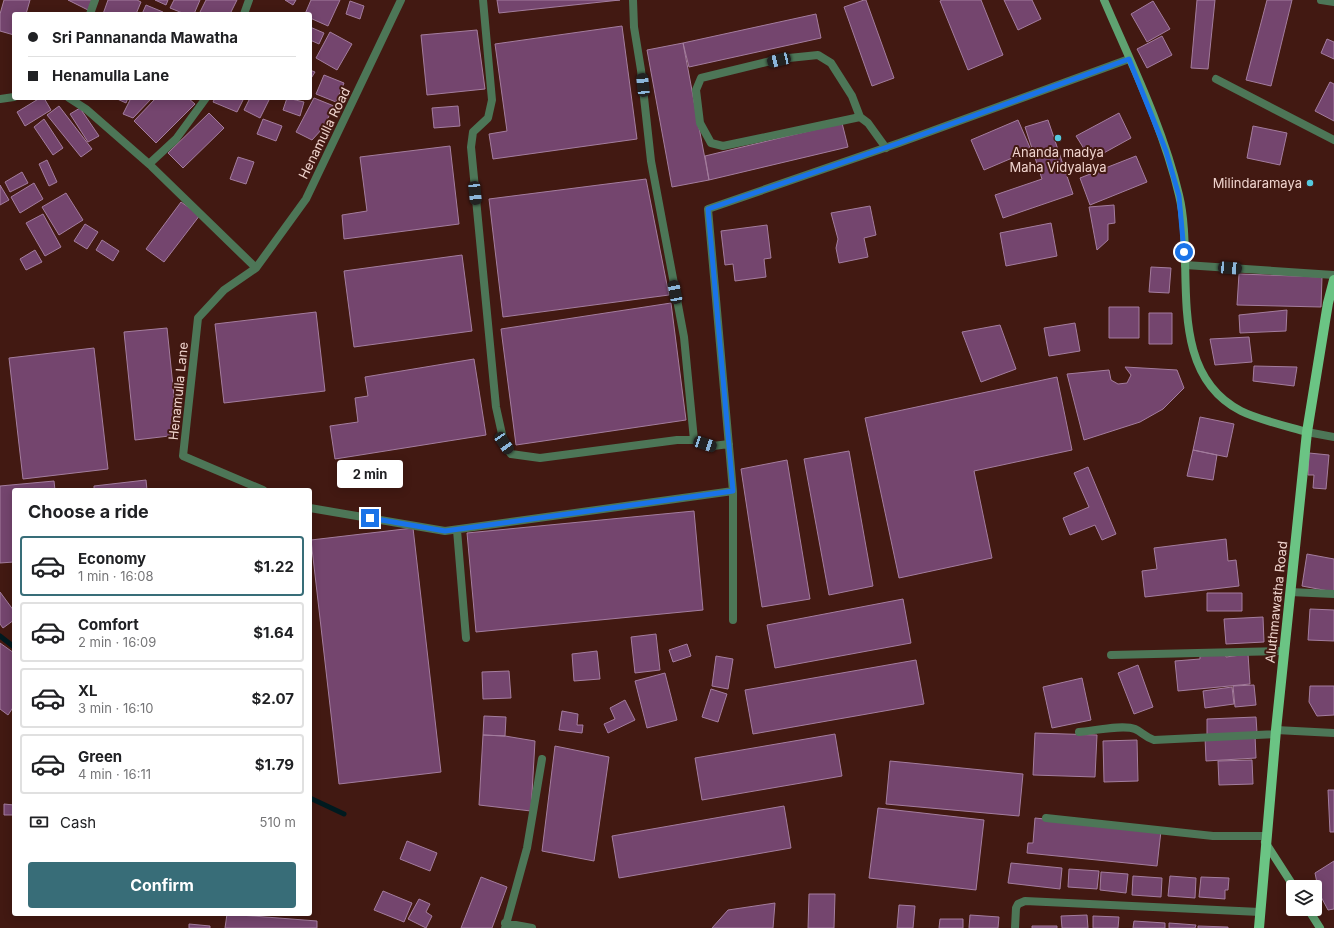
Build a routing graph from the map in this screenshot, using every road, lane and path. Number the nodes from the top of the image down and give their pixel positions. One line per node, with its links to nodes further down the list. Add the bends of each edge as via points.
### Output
1 (95, 0): 9 (street)
2 (249, 0): 10 (street)
3 (401, 0): 22 (street, Henamulla Road, via 306,199)
4 (483, 0): 27 (street, via 492,100 488,118 473,132 471,147 496,407 504,443 511,454 540,458)
5 (633, 0): 27 (street, via 651,160 684,337)
6 (1104, 0): 11 (main road)
7 (1321, 0): 8 (street)
8 (1334, 2)
9 (91, 12)
10 (245, 12)
11 (1129, 59): 19 (street); 21 (main road, via 1166,151 1179,196)
12 (1216, 79): 18 (street)
13 (12, 97): 14 (street)
14 (0, 99)
15 (72, 100): 20 (street)
16 (205, 100): 20 (street, via 176,139)
17 (860, 117): 17 (street, via 723,146 711,143 700,123 696,90 701,78 779,60 818,55 831,63 852,96); 19 (street, via 868,123)
18 (1334, 140)
19 (886, 148): 28 (street, via 708,209)
20 (149, 164): 22 (street)
21 (1185, 265): 23 (street); 25 (main road, via 1189,341 1197,364 1210,385 1225,401 1241,411)
22 (256, 268): 29 (street, Henamulla Lane, via 224,290 198,318 183,456)
23 (1334, 275)
24 (1334, 280): 25 (main road, Aluthmawatha Road)
25 (1307, 432): 26 (street); 33 (main road, Aluthmawatha Road)
26 (1334, 437)
27 (694, 440): 28 (street, via 713,446)
28 (729, 444): 30 (street)
29 (258, 488)
30 (733, 491): 32 (street); 35 (street)
31 (312, 508): 32 (street, via 445,531)
32 (457, 530): 36 (street)
33 (1290, 592): 34 (street); 37 (main road, Aluthmawatha Road)
34 (1334, 594)
35 (733, 620)
36 (466, 638)
37 (1284, 651): 38 (street); 40 (main road, Aluthmawatha Road)
38 (1111, 655)
39 (1079, 732): 40 (street, via 1128,727 1137,729 1144,736 1154,740)
40 (1276, 732): 41 (street); 44 (main road, Aluthmawatha Road)
41 (1334, 733)
42 (542, 759): 48 (street, via 527,848)
43 (1046, 818): 44 (street, via 1213,836)
44 (1266, 839): 45 (main road); 46 (main road, Aluthmawatha Road)
45 (1290, 880)
46 (1260, 912): 50 (street, via 1025,901 1016,908); 51 (main road, Aluthmawatha Road)
47 (1312, 916): 52 (main road)
48 (505, 925): 49 (street)
49 (532, 928)
50 (1015, 928)
51 (1259, 928)
52 (1320, 928)

